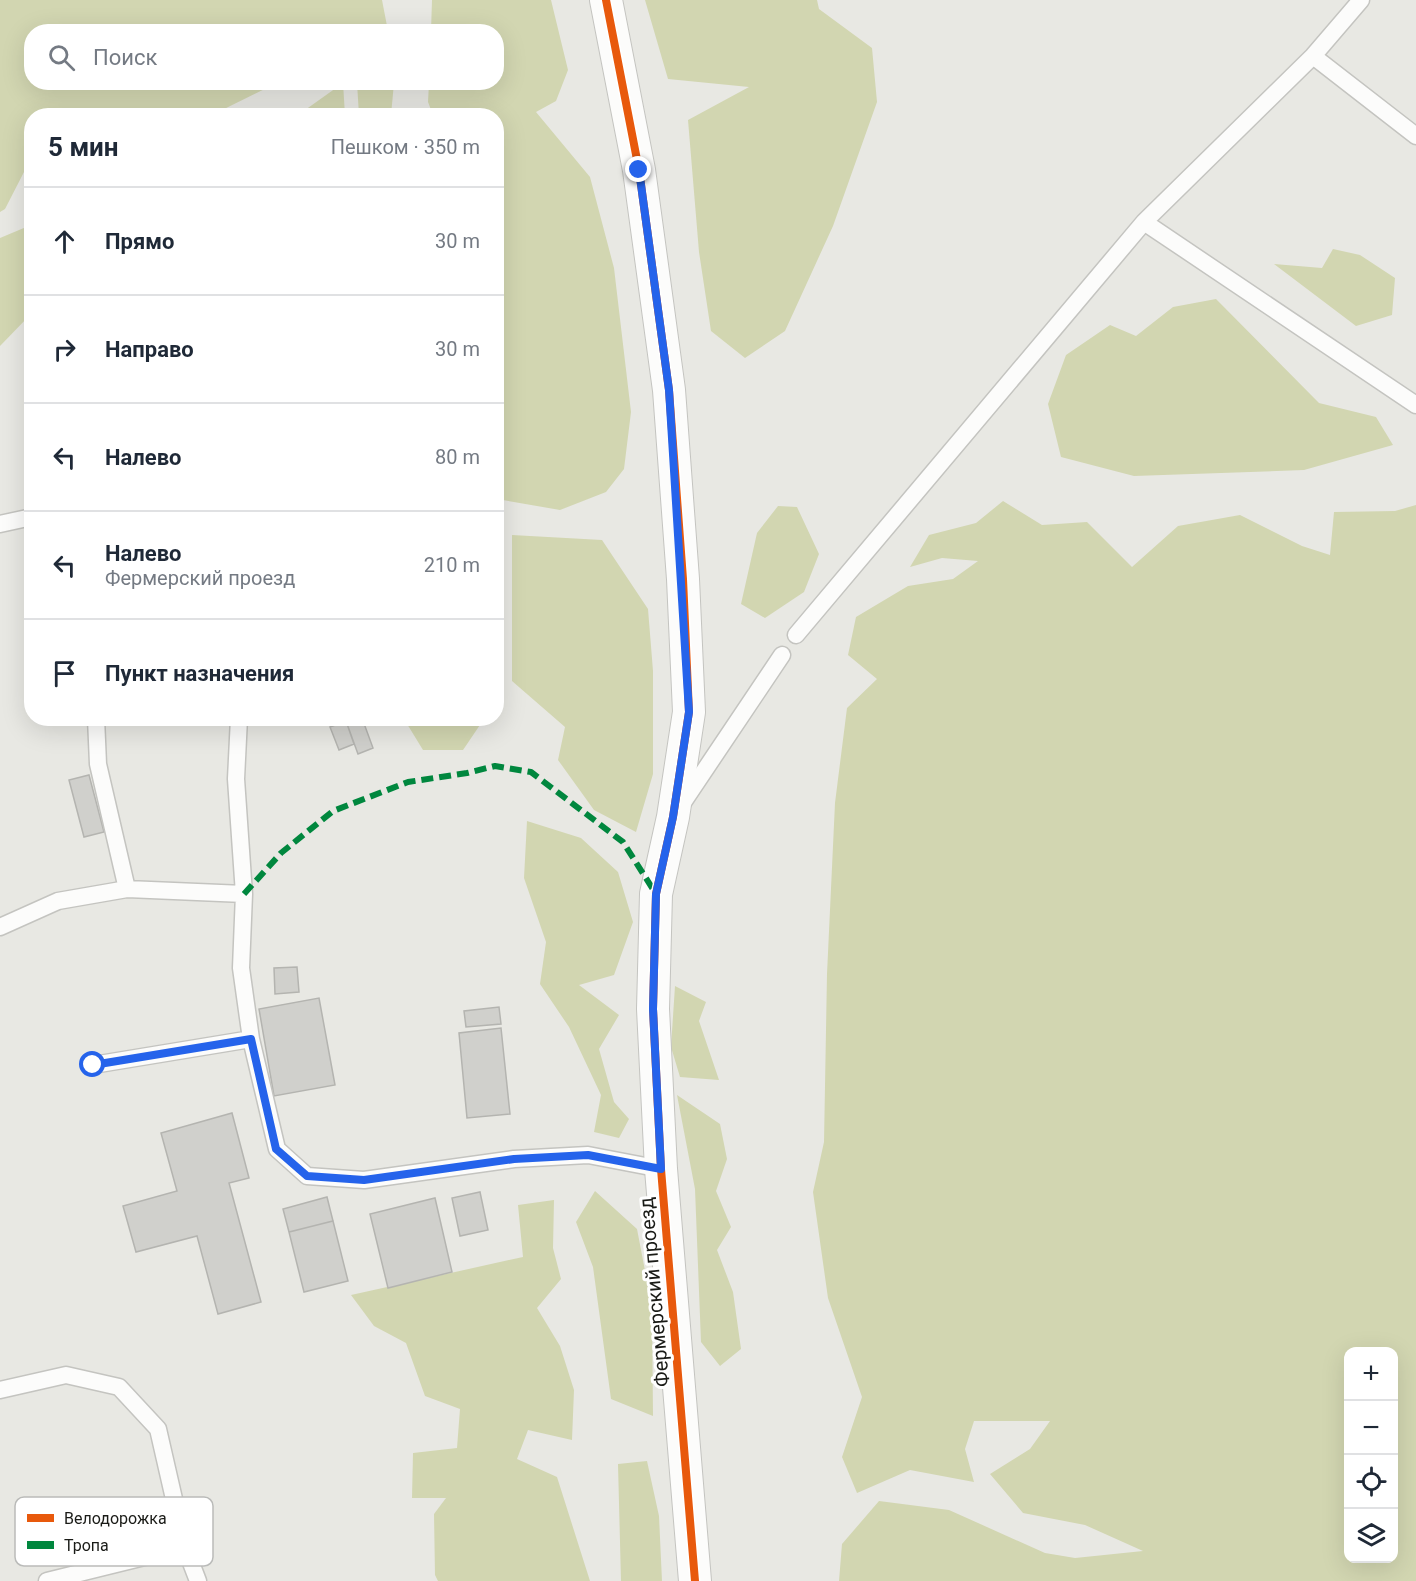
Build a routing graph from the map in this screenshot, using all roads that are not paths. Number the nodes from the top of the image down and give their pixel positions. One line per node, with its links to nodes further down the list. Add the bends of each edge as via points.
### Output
1 (606, 0): 13 (street, Фермерский проезд, via 639,170 669,390 689,712)
2 (1361, 0): 3 (lane)
3 (1313, 56): 4 (lane); 5 (lane)
4 (1416, 136)
5 (1144, 222): 6 (lane); 9 (lane)
6 (1416, 405)
7 (24, 519): 8 (lane)
8 (0, 524)
9 (796, 635)
10 (782, 655): 13 (lane)
11 (96, 726): 14 (lane, via 98,764)
12 (239, 726): 15 (lane, via 236,779)
13 (673, 817): 19 (street, Фермерский проезд, via 656,894 653,1009)
14 (127, 889): 15 (lane); 16 (lane, via 58,901)
15 (244, 894): 17 (lane, via 242,968)
16 (0, 927)
17 (251, 1039): 18 (lane); 19 (lane, via 276,1149 307,1176 364,1180 514,1159 588,1155)
18 (93, 1065)
19 (661, 1169): 26 (street, Фермерский проезд)
20 (0, 1390): 21 (lane, via 66,1375 119,1387 158,1429)
21 (174, 1497)
22 (108, 1566): 24 (lane)
23 (192, 1566): 25 (lane)
24 (47, 1581)
25 (198, 1581)
26 (694, 1581)

